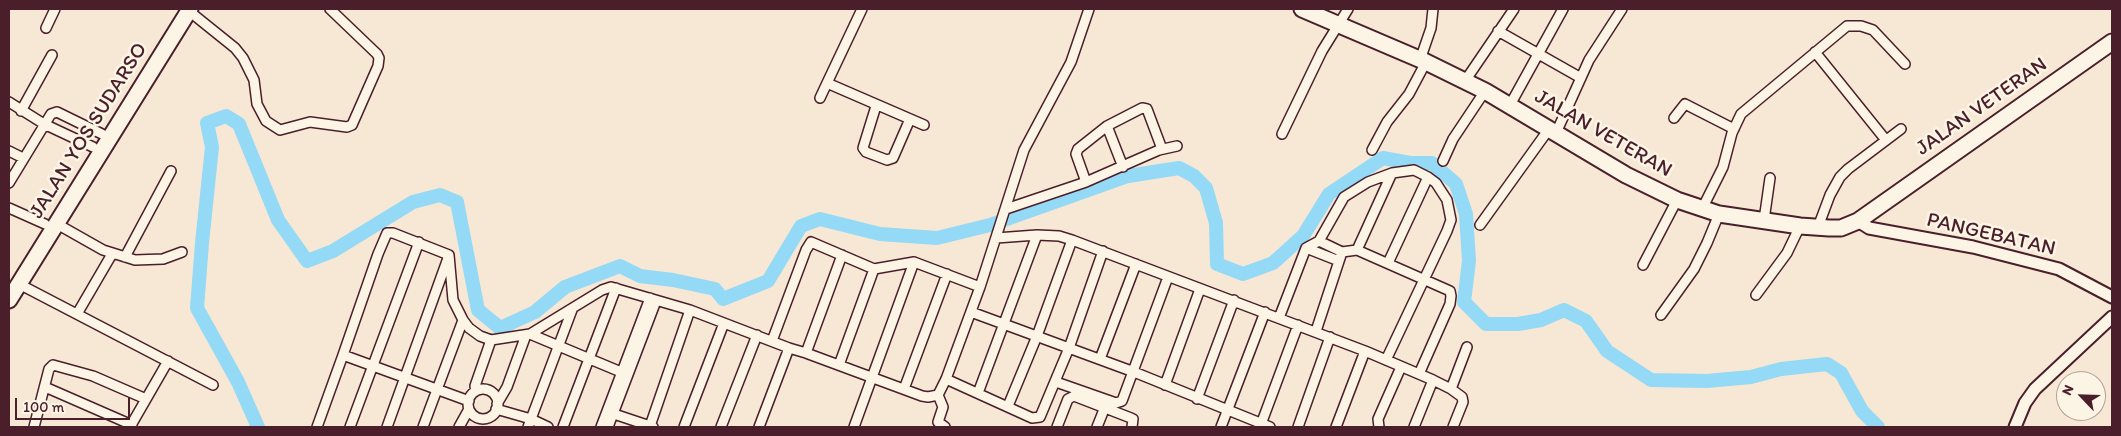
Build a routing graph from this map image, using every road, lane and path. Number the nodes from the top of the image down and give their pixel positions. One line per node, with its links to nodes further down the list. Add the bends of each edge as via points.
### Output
1 (55, 9): 13 (street)
2 (186, 9): 3 (street, via 243,58 254,80 256,104 266,120 280,130 310,122 352,125 378,66 377,54); 38 (highway, JALAN YOS SUDARSO); 62 (highway, JALAN YOS SUDARSO)
3 (330, 9)
4 (862, 9): 23 (street)
5 (1089, 9): 58 (street, via 1071,62 1024,150)
6 (1302, 9): 12 (highway, JALAN VETERAN)
7 (1348, 9): 12 (street)
8 (1433, 9): 19 (street)
9 (1514, 9): 14 (street)
10 (1563, 9): 18 (street)
11 (1622, 9): 21 (street)
12 (1337, 24): 19 (highway, JALAN VETERAN); 39 (street)
13 (46, 28)
14 (1498, 31): 18 (street); 22 (street)
15 (2112, 42): 61 (highway, JALAN VETERAN)
16 (1815, 52): 20 (street, via 1847,26 1861,26 1882,37); 35 (street, via 1741,114); 40 (street)
17 (52, 55): 29 (street)
18 (1537, 55): 21 (street); 27 (street)
19 (1423, 61): 22 (highway, JALAN VETERAN); 44 (street, via 1409,94 1386,122)
20 (1905, 64)
21 (1581, 78): 37 (street)
22 (1465, 81): 24 (highway, JALAN VETERAN)
23 (827, 83): 25 (street); 28 (street)
24 (1485, 91): 27 (highway, JALAN VETERAN); 47 (street, via 1453,139)
25 (820, 98)
26 (9, 102): 29 (street)
27 (1510, 105): 37 (highway, JALAN VETERAN)
28 (876, 106): 31 (street); 31 (street, via 863,148 880,158 893,158)
29 (21, 111): 32 (street)
30 (1674, 118): 35 (street, via 1685,104)
31 (910, 119): 33 (street)
32 (44, 124): 38 (street, via 51,114 57,112); 42 (street); 46 (street)
33 (924, 125)
34 (1107, 126): 43 (street, via 1146,107); 48 (street); 53 (street, via 1077,151)
35 (1734, 129): 57 (street, via 1723,167)
36 (1901, 129): 40 (street)
37 (1552, 131): 55 (highway, JALAN VETERAN, via 1626,176); 63 (street)
38 (102, 134): 42 (highway, JALAN YOS SUDARSO)
39 (1282, 134)
40 (1885, 139): 65 (street, via 1840,177)
41 (1177, 146): 43 (street)
42 (93, 147): 62 (highway, JALAN YOS SUDARSO)
43 (1162, 149): 48 (street)
44 (1372, 150)
45 (9, 151): 46 (street)
46 (23, 158): 54 (street)
47 (1443, 161)
48 (1123, 167): 53 (street)
49 (171, 171): 79 (street)
50 (1392, 173): 51 (street, via 1414,170); 69 (street, via 1368,182 1344,197); 72 (street)
51 (1428, 177): 83 (street); 88 (street, via 1445,196 1451,220)
52 (1770, 178): 60 (street)
53 (1086, 182): 58 (street)
54 (9, 183)
55 (1677, 200): 57 (highway, JALAN VETERAN); 84 (street)
56 (9, 208): 62 (street)
57 (1702, 209): 59 (highway, JALAN VETERAN)
58 (1005, 210): 66 (street)
59 (1719, 214): 60 (highway, JALAN VETERAN); 103 (street, via 1694,269)
60 (1764, 220): 64 (highway, JALAN VETERAN)
61 (1858, 221): 65 (highway, JALAN VETERAN, via 1841,228); 94 (street, PANGEBATAN, via 1869,228 1978,248 2059,269)
62 (51, 224): 76 (street); 89 (highway, JALAN YOS SUDARSO)
63 (1480, 225)
64 (1800, 226): 65 (highway, JALAN VETERAN); 93 (street, via 1787,253)
65 (1818, 227)
66 (997, 235): 67 (street); 90 (street)
67 (1037, 235): 68 (street); 108 (street)
68 (1072, 240): 73 (street); 113 (street)
69 (1319, 241): 71 (street); 75 (street)
70 (419, 242): 77 (street); 123 (street, via 393,232 385,236); 128 (street)
71 (1306, 248): 80 (street); 105 (street)
72 (1357, 250): 75 (street); 83 (street)
73 (1103, 251): 82 (street); 120 (street)
74 (182, 252): 79 (street, via 163,258 135,260)
75 (1342, 252): 80 (street)
76 (112, 254): 79 (street); 102 (street)
77 (449, 255): 106 (street, via 453,300); 135 (street)
78 (842, 255): 85 (street); 116 (street, via 809,243); 122 (street)
79 (125, 257)
80 (1339, 261): 110 (street)
81 (914, 262): 85 (street); 86 (street); 134 (street)
82 (1136, 264): 87 (street); 125 (street)
83 (1388, 264): 88 (street)
84 (1644, 265)
85 (874, 269): 129 (street)
86 (947, 274): 90 (street); 143 (street)
87 (1168, 277): 92 (street); 132 (street)
88 (1424, 278): 126 (street); 133 (street, via 1446,288 1451,296)
89 (14, 284): 95 (highway, JALAN YOS SUDARSO); 102 (street)
90 (980, 286): 100 (street)
91 (616, 288): 96 (street); 98 (street, via 602,290); 124 (street)
92 (1200, 289): 97 (street); 140 (street)
93 (1756, 295)
94 (2112, 296)
95 (9, 300)
96 (653, 300): 99 (street); 131 (street); 155 (street)
97 (1234, 300): 101 (street); 149 (street)
98 (572, 310): 111 (street); 117 (street)
99 (690, 310): 107 (street); 170 (street)
100 (971, 312): 108 (street); 136 (street)
101 (1264, 312): 105 (street); 154 (street)
102 (77, 314): 127 (street)
103 (1661, 315)
104 (2112, 317): 185 (street, via 2035,388)
105 (1279, 318): 109 (street)
106 (463, 320): 115 (street, via 480,336); 142 (street)
107 (724, 323): 112 (street); 171 (street)
108 (1004, 324): 113 (street); 146 (street)
109 (1298, 325): 110 (street); 158 (street)
110 (1316, 331): 114 (street)
111 (528, 334): 115 (street); 117 (street); 153 (street)
112 (757, 335): 116 (street); 172 (street)
113 (1037, 336): 120 (street); 151 (street)
114 (1330, 337): 121 (street); 180 (street)
115 (491, 340): 145 (street)
116 (772, 340): 119 (street)
117 (558, 346): 124 (street); 156 (street)
118 (1467, 347): 144 (street)
119 (789, 348): 122 (street); 173 (street)
120 (1069, 348): 125 (street); 138 (street)
121 (1365, 351): 126 (street); 181 (street)
122 (806, 352): 129 (street)
123 (344, 354): 128 (street); 160 (street)
124 (589, 359): 131 (street); 167 (street)
125 (1100, 359): 132 (street)
126 (1386, 360): 130 (street)
127 (168, 361): 139 (street); 148 (street)
128 (374, 365): 135 (street); 161 (street)
129 (840, 365): 134 (street)
130 (1401, 366): 133 (street); 182 (street, via 1378,419)
131 (621, 372): 155 (street)
132 (1134, 372): 138 (street, via 1119,403); 140 (street)
133 (1419, 374): 137 (street)
134 (871, 376): 143 (street); 174 (street)
135 (406, 377): 142 (street); 162 (street)
136 (946, 379): 146 (street); 147 (street)
137 (1433, 380): 144 (street); 183 (street)
138 (1056, 382): 151 (street, via 1038,418)
139 (214, 384)
140 (1165, 385): 149 (street)
141 (45, 387): 148 (street, via 49,369 55,365 93,376); 157 (street); 159 (street)
142 (437, 388): 150 (street); 163 (street)
143 (904, 389): 147 (street, via 928,397)
144 (1451, 389): 184 (street, via 1462,397 1463,402)
145 (476, 391): 150 (street); 153 (street, via 492,393)
146 (978, 393): 151 (street)
147 (938, 395): 175 (street, via 943,407 938,422)
148 (146, 399): 157 (street)
149 (1197, 399): 154 (street)
150 (469, 405): 153 (street, via 473,416 481,419); 164 (street)
151 (1008, 406)
152 (1106, 407): 176 (street, via 1070,396); 177 (street); 178 (street, via 1133,419)
153 (495, 409): 156 (street); 165 (street)
154 (1228, 410): 158 (street); 179 (street)
155 (610, 412): 168 (street); 169 (street); 170 (street)
156 (530, 423): 166 (street)
157 (131, 426)
158 (1264, 426)
159 (34, 427)
160 (317, 427)
161 (350, 427)
162 (387, 427)
163 (423, 427)
164 (459, 427)
165 (491, 427)
166 (548, 427)
167 (563, 427)
168 (601, 427)
169 (608, 427)
170 (651, 427)
171 (684, 427)
172 (721, 427)
173 (759, 427)
174 (854, 427)
175 (944, 427)
176 (1057, 427)
177 (1097, 427)
178 (1132, 427)
179 (1221, 427)
180 (1298, 427)
181 (1336, 427)
182 (1379, 427)
183 (1414, 427)
184 (1453, 427)
185 (2015, 427)

